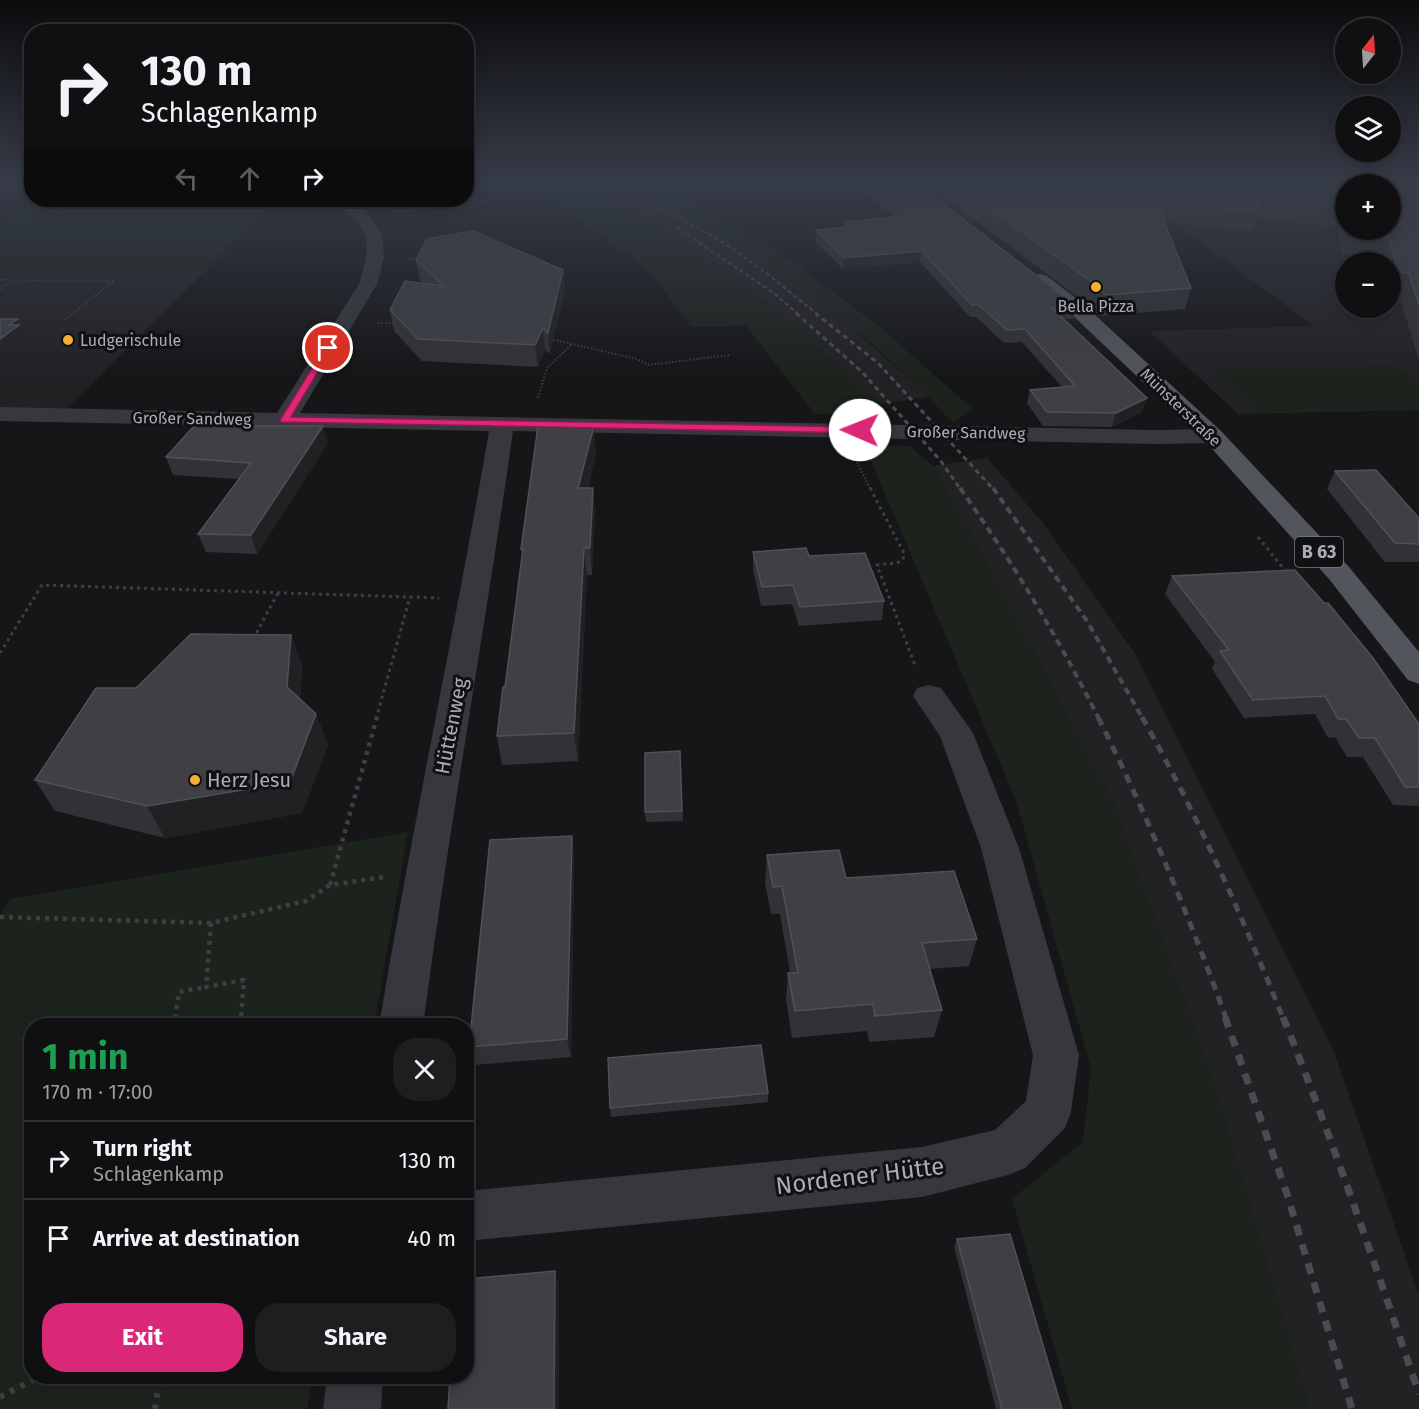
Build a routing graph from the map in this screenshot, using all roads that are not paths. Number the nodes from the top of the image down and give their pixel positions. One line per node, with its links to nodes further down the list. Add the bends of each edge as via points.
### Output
1 (376, 245): 4 (street, via 369,284)
2 (1023, 267): 6 (main road, Münsterstraße / B 63, via 1074,306)
3 (0, 414): 4 (street, Großer Sandweg)
4 (284, 420): 5 (street, Großer Sandweg)
5 (516, 425): 6 (street, Großer Sandweg); 9 (street, Hüttenweg, via 476,599 424,872)
6 (1213, 436): 7 (main road, Münsterstraße / B 63, via 1339,573)
7 (1419, 673)
8 (929, 696): 10 (street, Nordener Hütte, via 956,733 1000,848 1056,1055 1048,1112 1008,1151 922,1172)
9 (402, 1018)
10 (474, 1215)
11 (354, 1384): 12 (street)
12 (352, 1409)

